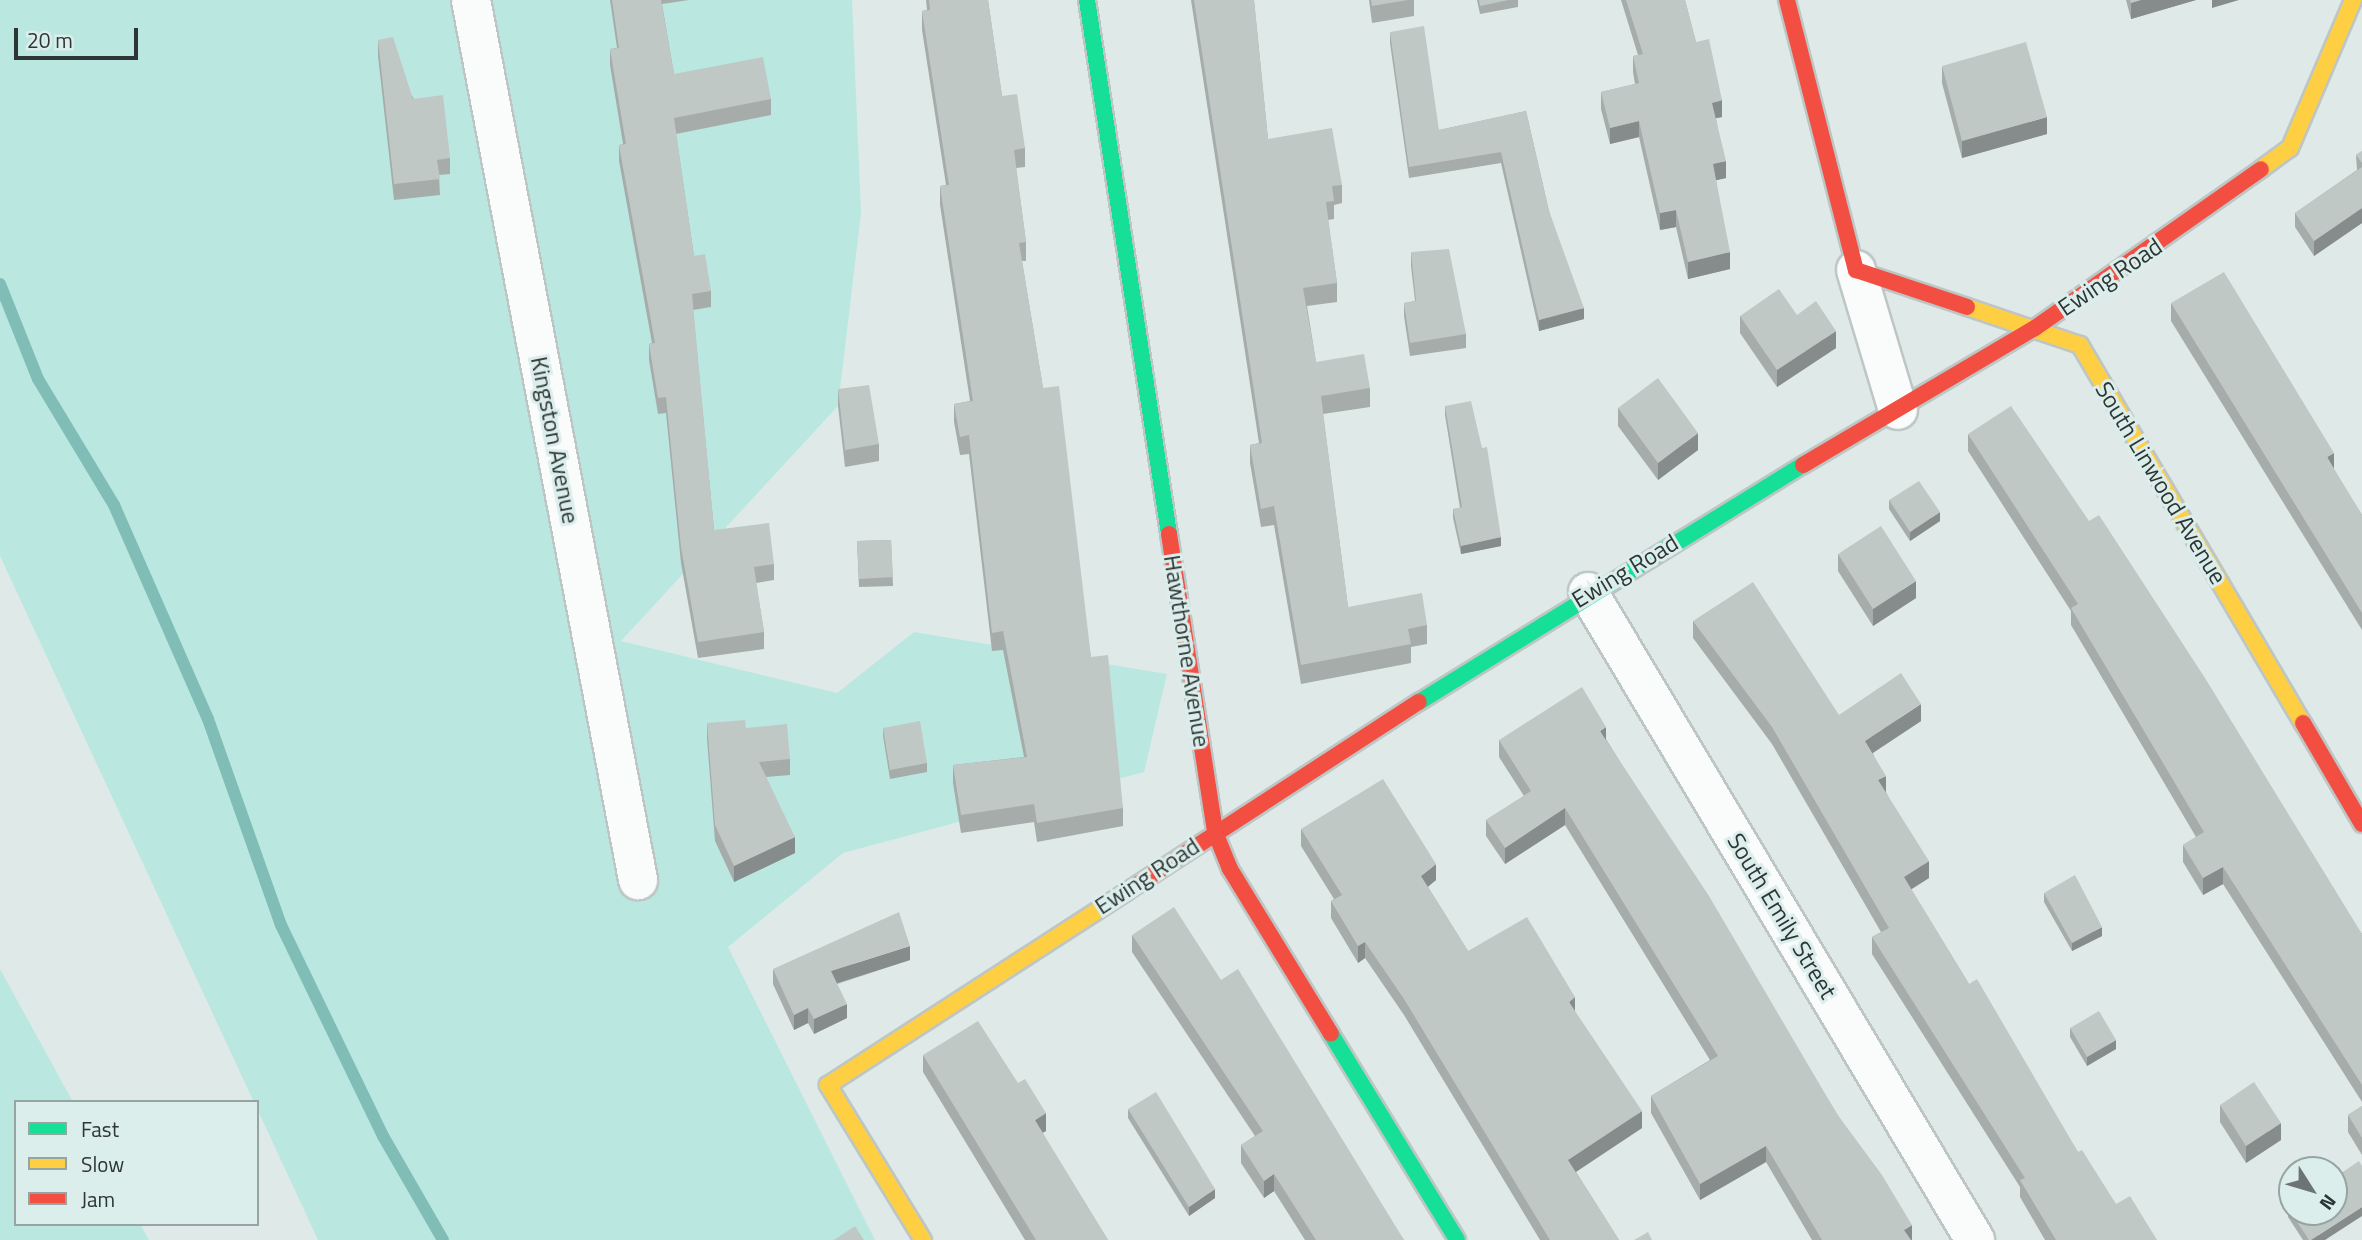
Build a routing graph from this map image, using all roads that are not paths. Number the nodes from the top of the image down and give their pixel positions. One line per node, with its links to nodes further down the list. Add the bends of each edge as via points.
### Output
1 (471, 0): 11 (street, Kingston Avenue)
2 (1087, 0): 10 (street, Hawthorne Avenue)
3 (1787, 0): 5 (street)
4 (2353, 0): 6 (street, Ewing Road, via 2290,148)
5 (1856, 270): 6 (street, South Linwood Avenue); 7 (street)
6 (2035, 328): 7 (street, Ewing Road); 9 (street, South Linwood Avenue, via 2080,345)
7 (1898, 410): 8 (street, Ewing Road)
8 (1588, 592): 10 (street, Ewing Road); 14 (street, South Emily Street)
9 (2362, 824)
10 (1215, 832): 12 (street, Ewing Road, via 828,1085); 13 (street, Hawthorne Avenue, via 1230,869)
11 (638, 880)
12 (923, 1240)
13 (1457, 1240)
14 (1975, 1240)

